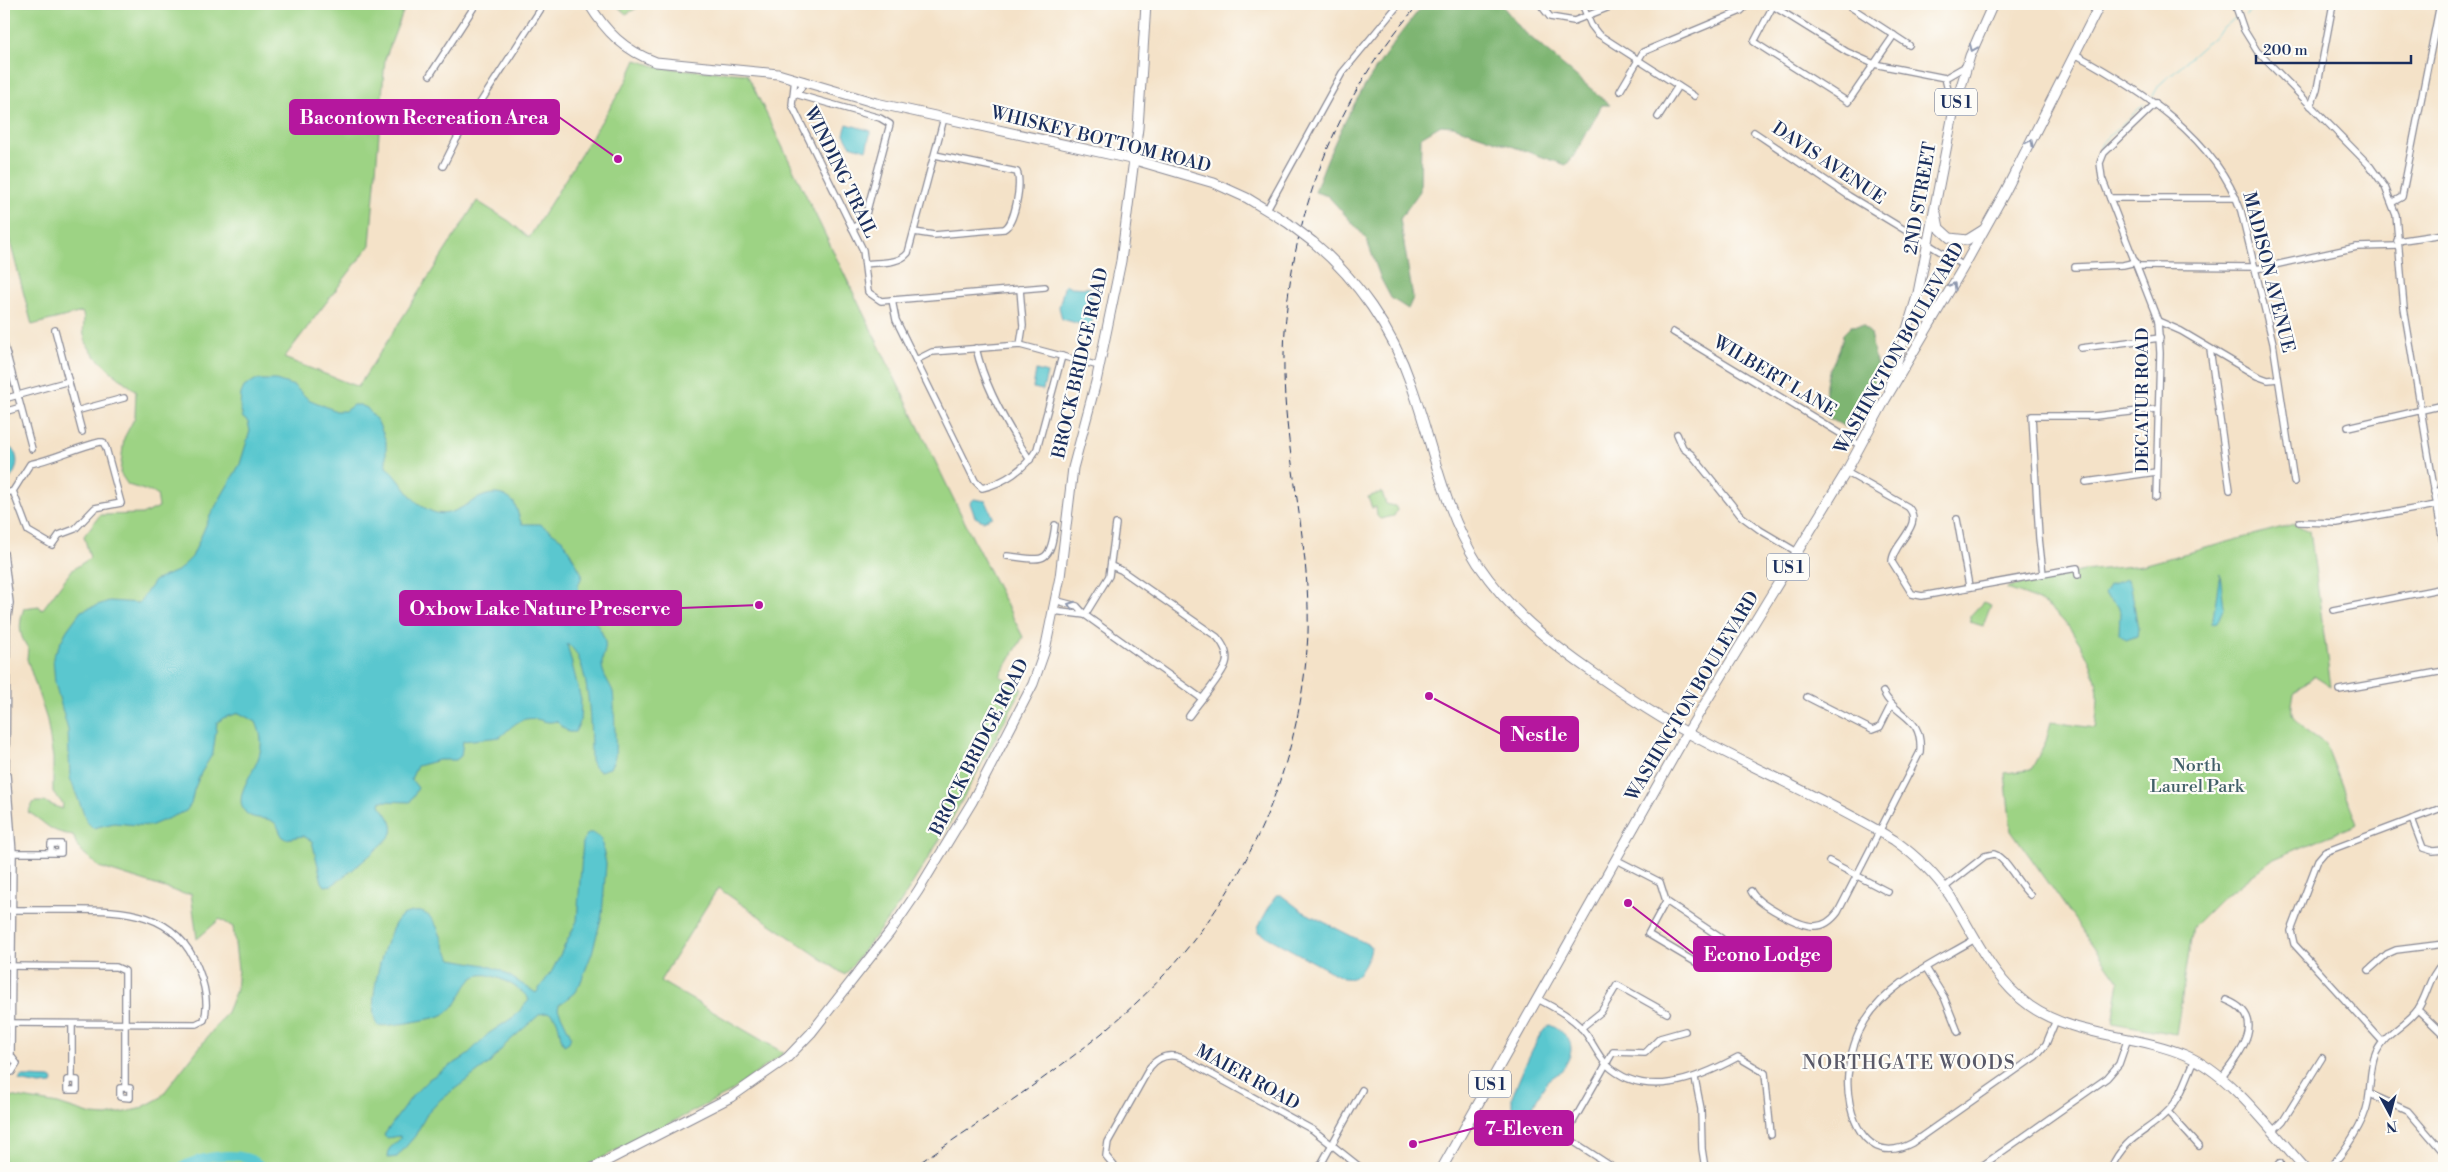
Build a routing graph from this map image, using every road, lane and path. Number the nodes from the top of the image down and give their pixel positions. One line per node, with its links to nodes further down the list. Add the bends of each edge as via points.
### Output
1 (476, 4): 24 (street)
2 (542, 4): 39 (street)
3 (588, 4): 26 (street, WHISKEY BOTTOM ROAD, via 623,46 647,58 673,65 753,70)
4 (1146, 4): 38 (street, BROCK BRIDGE ROAD)
5 (1398, 4): 44 (street, via 1342,73)
6 (1540, 4): 17 (street, via 1550,17 1574,21)
7 (1582, 4): 17 (street)
8 (1617, 4): 17 (street)
9 (1748, 4): 21 (street, via 1741,11 1643,52)
10 (1846, 4): 18 (street)
11 (1993, 4): 23 (street, 2ND STREET / US 1, one-way to 23)
12 (2100, 4): 20 (street, WASHINGTON BOULEVARD / US 1)
13 (2235, 4): 33 (street, via 2244,30 2257,51)
14 (2333, 4): 33 (street)
15 (2440, 4): 42 (street, via 2402,197)
16 (1774, 5): 22 (street, via 1847,52); 22 (street, via 1754,42 1848,102)
17 (1587, 16): 21 (street, via 1598,34)
18 (1894, 35): 19 (street); 22 (street)
19 (1909, 45)
20 (2076, 54): 32 (street, MADISON AVENUE); 46 (street, WASHINGTON BOULEVARD / US 1, one-way to 20)
21 (1639, 60): 27 (street); 28 (street)
22 (1874, 64): 25 (street)
23 (1966, 66): 25 (street); 31 (street, 2ND STREET / US 1)
24 (430, 75)
25 (1945, 78): 31 (street, via 1950,98)
26 (799, 79): 29 (street, WINDING TRAIL, via 793,87); 35 (street, WHISKEY BOTTOM ROAD, via 876,103)
27 (1678, 86): 30 (street); 34 (street)
28 (1620, 91)
29 (795, 94): 45 (street, WINDING TRAIL, via 792,105); 45 (street, via 880,118 890,124 865,218)
30 (1694, 96)
31 (1957, 99): 43 (street, 2ND STREET / US 1)
32 (2156, 103): 40 (street, DECATUR ROAD, via 2104,153 2100,163); 41 (street, MADISON AVENUE, via 2203,150)
33 (2311, 106): 42 (street, via 2370,166)
34 (1658, 117)
35 (944, 118): 37 (street); 38 (street, WHISKEY BOTTOM ROAD)
36 (1754, 132): 50 (street, DAVIS AVENUE)
37 (934, 155): 47 (street); 47 (street, via 1017,172 1020,179 1013,221 1004,229 934,235)
38 (1135, 160): 44 (street, WHISKEY BOTTOM ROAD, via 1214,184); 70 (street, BROCK BRIDGE ROAD, via 1121,261)
39 (443, 166)
40 (2110, 198): 41 (street); 52 (street, DECATUR ROAD)
41 (2236, 198): 55 (street, MADISON AVENUE)
42 (2393, 202): 49 (street)
43 (1935, 205): 46 (street, via 1939,228 1950,238 1967,240); 50 (street, 2ND STREET / US 1)
44 (1267, 209): 128 (street, WHISKEY BOTTOM ROAD, bridge, via 1312,242 1350,279 1374,310 1411,382 1451,511 1470,550 1491,581 1522,618 1552,644)
45 (852, 228): 51 (street, WINDING TRAIL, via 863,250)
46 (1986, 228): 53 (street, WASHINGTON BOULEVARD / US 1)
47 (914, 232): 51 (street, via 904,258)
48 (2444, 234): 49 (street)
49 (2398, 243): 55 (street, via 2357,247); 81 (street, via 2404,308)
50 (1928, 245): 53 (street, DAVIS AVENUE); 76 (street, 2ND STREET / US 1, via 1910,325)
51 (865, 264): 58 (street, WINDING TRAIL, via 868,292 881,301)
52 (2137, 264): 54 (street); 55 (street); 59 (street, DECATUR ROAD)
53 (1964, 266): 76 (street, WASHINGTON BOULEVARD / US 1, one-way to 53)
54 (2075, 267)
55 (2256, 268): 71 (street, MADISON AVENUE)
56 (1045, 287): 57 (street, WINDING TRAIL)
57 (1020, 289): 58 (street, WINDING TRAIL); 64 (street, via 1023,326)
58 (892, 300): 69 (street, via 896,320)
59 (2158, 322): 62 (street, DECATUR ROAD); 67 (street, via 2181,331)
60 (55, 330): 72 (street)
61 (1673, 332): 86 (street, WILBERT LANE)
62 (2160, 338): 66 (street); 79 (street, DECATUR ROAD)
63 (4, 344): 73 (street)
64 (1020, 344): 65 (street); 68 (street)
65 (976, 348): 69 (street, via 932,352); 88 (street, via 987,384)
66 (2081, 348)
67 (2210, 349): 71 (street, via 2262,379); 93 (street)
68 (1062, 356): 70 (street); 88 (street, via 1037,449)
69 (916, 360): 88 (street, via 978,485 988,487 1020,470)
70 (1100, 366): 110 (street, BROCK BRIDGE ROAD, via 1073,468)
71 (2278, 380): 92 (street, MADISON AVENUE)
72 (69, 381): 73 (street); 80 (street)
73 (17, 395): 75 (street); 78 (street)
74 (124, 398): 80 (street)
75 (4, 399)
76 (1885, 400): 86 (street, WASHINGTON BOULEVARD / US 1)
77 (2444, 405): 81 (street)
78 (21, 407): 82 (street); 87 (street)
79 (2157, 409): 90 (street, DECATUR ROAD); 113 (street, via 2095,416 2032,416)
80 (76, 410): 84 (street)
81 (2421, 410): 83 (street); 96 (street)
82 (4, 412)
83 (2348, 427)
84 (82, 432)
85 (1677, 434): 108 (street, via 1683,448 1741,516)
86 (1861, 446): 89 (street, WASHINGTON BOULEVARD / US 1)
87 (32, 449)
88 (1030, 460)
89 (1846, 472): 108 (street, WASHINGTON BOULEVARD / US 1); 115 (street, via 1908,507 1912,513 1912,525 1893,554 1892,562 1909,590 1917,595)
90 (2156, 472): 91 (street); 98 (street, DECATUR ROAD)
91 (2086, 482)
92 (2294, 482)
93 (2230, 490)
94 (2444, 490): 96 (street)
95 (13, 491): 95 (street, via 30,464 50,460 73,448 103,442 120,503 94,508 79,526 59,535 52,545 28,531); 97 (street)
96 (2434, 492): 99 (street)
97 (4, 494)
98 (2156, 497)
99 (2436, 505): 101 (street, via 2337,523); 106 (street)
100 (1957, 519): 115 (street)
101 (2299, 522)
102 (1116, 524): 112 (street)
103 (4, 525): 105 (street)
104 (1055, 525): 107 (street)
105 (4, 538)
106 (2444, 548)
107 (1050, 552): 110 (street); 111 (street, via 1035,559)
108 (1797, 552): 128 (street, WASHINGTON BOULEVARD / US 1)
109 (4, 553): 129 (street, via 10,603 7,625)
110 (1063, 554): 117 (street, BROCK BRIDGE ROAD)
111 (1006, 556)
112 (1111, 566): 120 (street, via 1103,588); 125 (street, via 1222,643 1226,664)
113 (2043, 574): 114 (street, via 2077,568); 115 (street)
114 (2078, 575)
115 (1969, 586)
116 (2444, 588): 118 (street)
117 (1054, 600): 119 (street, BROCK BRIDGE ROAD); 120 (street, one-way to 117, via 1078,606)
118 (2333, 610)
119 (1052, 611): 120 (street); 188 (street, BROCK BRIDGE ROAD, via 1045,650 1033,684 972,802 904,912 812,1031 787,1058 731,1097)
120 (1086, 616): 125 (street)
121 (2444, 671): 122 (street)
122 (2339, 690)
123 (1883, 692): 126 (street)
124 (1807, 697): 126 (street, via 1872,730 1880,727)
125 (1201, 698): 127 (street)
126 (1891, 705): 133 (street, via 1915,724 1920,737 1920,752)
127 (1189, 716)
128 (1687, 733): 133 (street, WHISKEY BOTTOM ROAD); 138 (street, WASHINGTON BOULEVARD / US 1)
129 (7, 775): 131 (street); 136 (street)
130 (2444, 806): 132 (street)
131 (4, 807)
132 (2412, 819): 134 (street, via 2423,848); 169 (street, via 2325,852 2318,860 2291,932 2294,944)
133 (1879, 831): 140 (street); 141 (street, WHISKEY BOTTOM ROAD, via 1919,860)
134 (2444, 850)
135 (4, 853): 136 (street)
136 (13, 853): 137 (street); 147 (street)
137 (51, 853)
138 (1615, 859): 145 (street, via 1660,882); 155 (street, WASHINGTON BOULEVARD / US 1)
139 (1829, 861): 140 (street)
140 (1856, 876): 142 (street, via 1834,918 1814,927 1800,924 1762,903); 143 (street)
141 (1944, 888): 144 (street, via 1986,856 1994,854 2001,858); 148 (street, WHISKEY BOTTOM ROAD)
142 (1751, 891)
143 (1888, 892)
144 (2030, 895)
145 (1666, 901): 145 (street, via 1721,938 1728,947 1695,962 1648,934)
146 (4, 910): 147 (street)
147 (12, 910): 152 (street); 160 (street, via 126,911 163,925 183,942 196,963 205,994 204,1020 196,1024)
148 (1975, 939): 153 (street); 159 (street, WHISKEY BOTTOM ROAD, via 2005,984 2029,1006)
149 (2444, 944): 154 (street, via 2396,950)
150 (2444, 962): 157 (street, via 2432,976)
151 (4, 966): 152 (street)
152 (11, 966): 160 (street, via 121,968 126,977); 162 (street)
153 (1926, 968): 159 (street, via 1883,999 1866,1020 1853,1048 1848,1078 1851,1106 1862,1136 1875,1146 1897,1149 1920,1138 2036,1056 2046,1044); 166 (street, via 1944,997)
154 (2369, 970)
155 (1538, 998): 164 (street); 192 (street, WASHINGTON BOULEVARD / US 1)
156 (2226, 1000): 176 (street, via 2243,1011 2249,1034 2243,1050)
157 (2418, 1010): 167 (street); 169 (street)
158 (1667, 1013): 164 (street, via 1617,985 1601,1012)
159 (2056, 1020): 168 (street, WHISKEY BOTTOM ROAD)
160 (126, 1023): 163 (street); 179 (street)
161 (4, 1024): 162 (street)
162 (11, 1024): 163 (street); 170 (street)
163 (72, 1024): 178 (street)
164 (1581, 1028): 174 (street)
165 (1685, 1031): 174 (street, via 1660,1038 1645,1054 1613,1052)
166 (1958, 1032)
167 (2444, 1035)
168 (2128, 1038): 173 (street, WHISKEY BOTTOM ROAD); 195 (street, via 2119,1064 2107,1078)
169 (2383, 1042): 181 (street, via 2374,1059)
170 (11, 1056): 171 (street); 175 (street, via 16,1062 16,1069)
171 (4, 1057)
172 (2322, 1058): 183 (street, via 2283,1121)
173 (2195, 1059): 176 (street, WHISKEY BOTTOM ROAD); 182 (street)
174 (1606, 1064): 177 (street, via 1625,1078 1646,1084); 193 (street, via 1569,1133 1574,1142)
175 (4, 1072)
176 (2222, 1077): 183 (street, WHISKEY BOTTOM ROAD)
177 (1695, 1078): 184 (street, via 1738,1057 1765,1073); 194 (street, via 1701,1109)
178 (72, 1080)
179 (125, 1088)
180 (1362, 1090): 185 (street)
181 (2370, 1094): 187 (street, via 2408,1112); 198 (street, via 2364,1115)
182 (2168, 1112): 186 (street); 196 (street, via 2130,1140)
183 (2272, 1132): 197 (street, WHISKEY BOTTOM ROAD)
184 (1771, 1135)
185 (1332, 1144): 189 (street, MAIER ROAD, via 1222,1079 1182,1058 1171,1056 1159,1058 1150,1067 1108,1142 1106,1156); 190 (street); 191 (street, MAIER ROAD)
186 (2198, 1146)
187 (2444, 1153)
188 (592, 1168)
189 (1116, 1168)
190 (1319, 1168)
191 (1361, 1168)
192 (1442, 1168)
193 (1614, 1168)
194 (1705, 1168)
195 (1979, 1168)
196 (2112, 1168)
197 (2305, 1168)
198 (2329, 1168)

